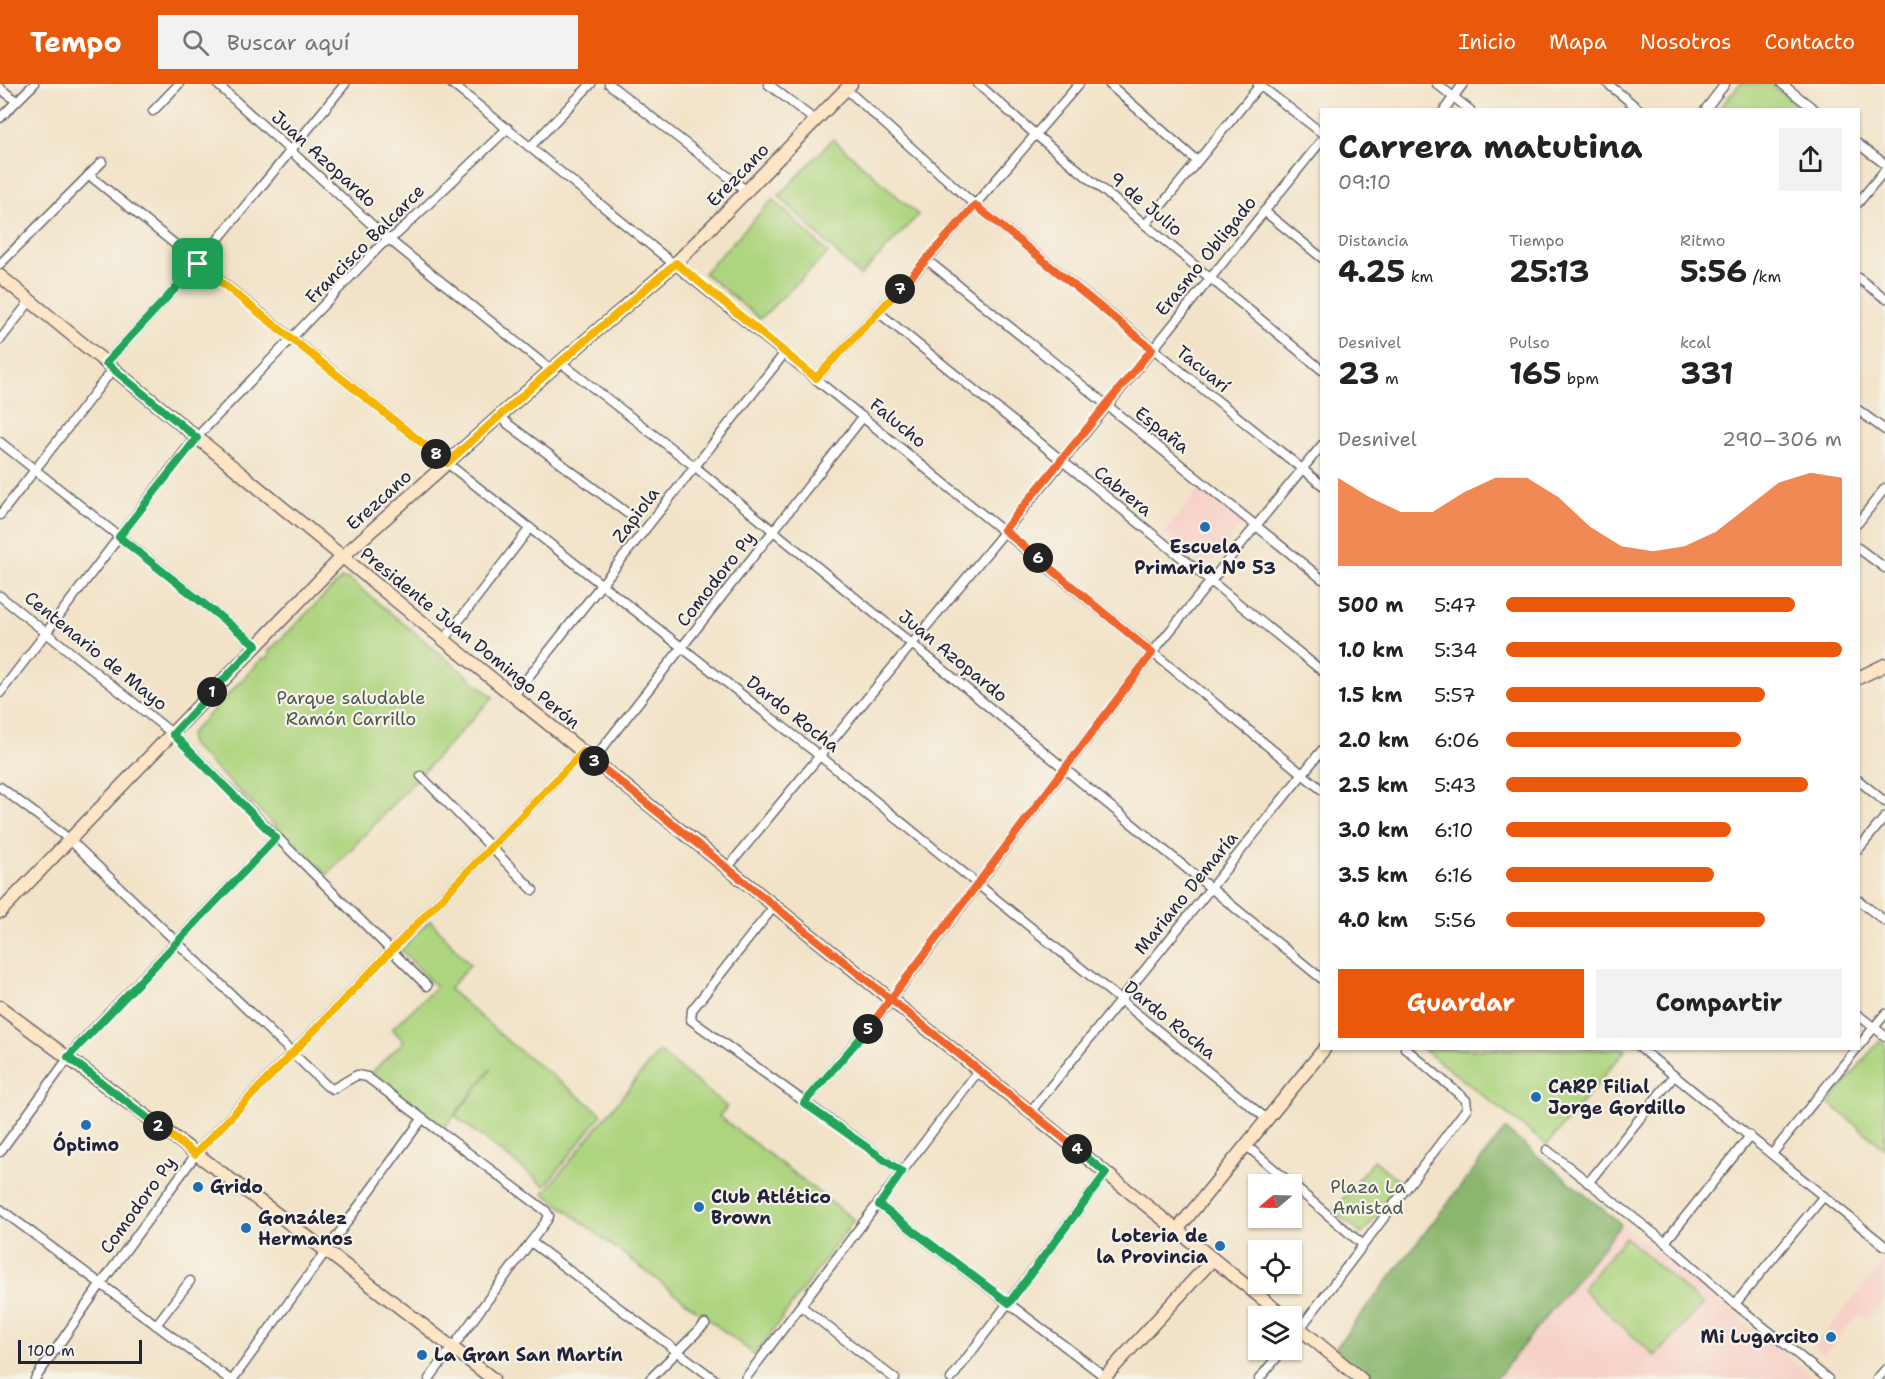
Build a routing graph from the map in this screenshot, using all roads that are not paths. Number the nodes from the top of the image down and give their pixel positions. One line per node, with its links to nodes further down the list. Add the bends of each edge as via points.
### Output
1 (34, 84): 21 (street)
2 (179, 84): 27 (street)
3 (217, 84): 36 (street, Juan Azopardo)
4 (345, 84): 36 (street)
5 (452, 84): 30 (street, Falucho)
6 (591, 84): 35 (street)
7 (609, 84): 42 (street)
8 (768, 84): 29 (street)
9 (978, 84): 32 (street, 9 de Julio)
10 (1079, 84): 32 (street)
11 (1109, 84): 37 (street)
12 (1437, 84): 20 (street)
13 (1463, 84): 20 (street)
14 (1608, 84): 24 (street)
15 (1725, 84): 25 (street)
16 (1782, 84): 26 (street)
17 (1259, 85): 31 (street); 37 (street)
18 (849, 87): 29 (street, Erezcano); 44 (street, Tacuarí)
19 (0, 88): 21 (street)
20 (1453, 97): 22 (street); 23 (street)
21 (16, 102): 28 (street)
22 (1445, 108)
23 (1467, 108)
24 (1638, 108)
25 (1707, 108)
26 (1812, 108)
27 (153, 111)
28 (0, 118)
29 (816, 121): 42 (street, Erezcano)
30 (508, 128): 35 (street, Falucho); 47 (street, Francisco Balcarce)
31 (1320, 131)
32 (1036, 135): 44 (street); 46 (street, 9 de Julio)
33 (1320, 142): 45 (street, Erasmo Obligado)
34 (1860, 145): 39 (street)
35 (531, 146): 50 (street, Falucho)
36 (291, 150): 47 (street, Juan Azopardo); 52 (street)
37 (1197, 161): 46 (street)
38 (102, 162): 41 (street)
39 (1885, 164)
40 (1885, 170): 43 (street)
41 (89, 175): 51 (street); 52 (street, Dardo Rocha)
42 (748, 192): 50 (street, Erezcano)
43 (1860, 201)
44 (975, 205): 49 (street); 61 (street, Tacuarí)
45 (1264, 211): 48 (street); 54 (street, Erasmo Obligado)
46 (1146, 225): 54 (street, 9 de Julio)
47 (389, 239): 59 (street, Francisco Balcarce); 64 (street, Juan Azopardo)
48 (1320, 256)
49 (927, 260): 58 (street); 67 (street, España)
50 (676, 263): 62 (street, Falucho); 64 (street, Erezcano)
51 (0, 264)
52 (198, 264): 59 (street, Dardo Rocha); 63 (street)
53 (0, 276): 57 (street, Presidente Juan Domingo Perón)
54 (1209, 279): 61 (street, Erasmo Obligado); 65 (street, 9 de Julio)
55 (1860, 279): 56 (street)
56 (1885, 298)
57 (30, 301): 60 (street); 63 (street, Presidente Juan Domingo Perón)
58 (878, 312): 66 (street); 75 (street, Cabrera)
59 (293, 339): 72 (street, Francisco Balcarce); 76 (street, Dardo Rocha)
60 (0, 340)
61 (1152, 349): 67 (street, Erasmo Obligado); 78 (street, Tacuarí)
62 (784, 354): 66 (street, Falucho); 77 (street, Zapiola)
63 (110, 366): 72 (street, Presidente Juan Domingo Perón); 79 (street)
64 (555, 366): 69 (street, Erezcano); 77 (street, Juan Azopardo)
65 (1320, 368)
66 (816, 378): 70 (street, Falucho)
67 (1106, 407): 75 (street, Erasmo Obligado); 85 (street, España)
68 (1860, 411): 71 (street)
69 (500, 415): 76 (street, Erezcano); 82 (street)
70 (863, 417): 87 (street, Falucho); 88 (street, Comodoro Py)
71 (1885, 430)
72 (197, 438): 89 (street, Francisco Balcarce); 91 (street, Presidente Juan Domingo Perón)
73 (0, 442): 79 (street)
74 (1320, 447): 78 (street)
75 (1062, 462): 87 (street, Erasmo Obligado); 94 (street, Cabrera)
76 (447, 463): 86 (street, Dardo Rocha); 91 (street, Erezcano)
77 (694, 466): 88 (street, Juan Azopardo); 95 (street, Zapiola)
78 (1302, 469): 80 (street, Tacuarí); 85 (street)
79 (35, 470): 83 (street); 89 (street)
80 (1320, 483)
81 (1885, 488): 84 (street)
82 (627, 513)
83 (0, 515)
84 (1860, 520)
85 (1256, 526): 93 (street, España); 94 (street)
86 (530, 528): 95 (street, Dardo Rocha); 98 (street)
87 (1004, 530): 99 (street, Erasmo Obligado); 102 (street, Falucho)
88 (774, 532): 99 (street, Juan Azopardo); 101 (street, Comodoro Py)
89 (119, 537): 97 (street, Francisco Balcarce); 100 (street)
90 (1860, 549): 92 (street)
91 (342, 557): 98 (street, Presidente Juan Domingo Perón); 100 (street, Erezcano)
92 (1885, 568)
93 (1320, 577)
94 (1210, 581): 102 (street); 104 (street, Cabrera)
95 (604, 584): 101 (street, Dardo Rocha); 107 (street, Zapiola)
96 (0, 596): 97 (street, Centenario de Mayo)
97 (47, 632): 106 (street, Francisco Balcarce); 108 (street, Centenario de Mayo)
98 (444, 640): 107 (street, Presidente Juan Domingo Perón)
99 (912, 642): 111 (street, Erasmo Obligado); 112 (street, Juan Azopardo)
100 (256, 645): 108 (street, Erezcano)
101 (682, 647): 110 (street, Comodoro Py); 111 (street, Dardo Rocha)
102 (1152, 653): 112 (street); 113 (street, Falucho)
103 (1885, 665): 105 (street)
104 (1320, 669)
105 (1860, 677)
106 (0, 693)
107 (514, 695): 110 (street, Presidente Juan Domingo Perón)
108 (173, 734): 120 (street, Centenario de Mayo); 121 (street, Erezcano)
109 (1320, 752): 113 (street, Mariano Demaría)
110 (588, 756): 122 (street, Comodoro Py); 124 (street, Presidente Juan Domingo Perón)
111 (820, 756): 124 (street, Erasmo Obligado); 125 (street, Dardo Rocha)
112 (1064, 769): 125 (street); 126 (street, Juan Azopardo)
113 (1301, 774): 117 (street, Falucho); 126 (street, Mariano Demaría)
114 (421, 776): 122 (street)
115 (1860, 782): 118 (street)
116 (0, 787): 121 (street)
117 (1320, 788)
118 (1885, 802)
119 (1885, 817): 123 (street)
120 (276, 838): 132 (street); 133 (street, Centenario de Mayo)
121 (69, 839): 130 (street, Erezcano); 132 (street)
122 (490, 846): 127 (street); 133 (street, Comodoro Py)
123 (1860, 848)
124 (728, 867): 129 (street, Presidente Juan Domingo Perón)
125 (977, 885): 136 (street); 137 (street, Dardo Rocha)
126 (1211, 889): 134 (street, Juan Azopardo); 137 (street, Mariano Demaría)
127 (533, 890)
128 (1860, 902): 131 (street)
129 (776, 904): 136 (street, Presidente Juan Domingo Perón); 152 (street, via 690,1016)
130 (0, 912)
131 (1885, 921)
132 (178, 941): 148 (street); 149 (street)
133 (391, 951): 135 (street, Centenario de Mayo); 148 (street, Comodoro Py)
134 (1320, 977)
135 (427, 986)
136 (891, 999): 150 (street, Presidente Juan Domingo Perón); 152 (street)
137 (1120, 1001): 153 (street, Mariano Demaría); 155 (street, Dardo Rocha)
138 (0, 1008): 149 (street)
139 (1885, 1014): 141 (street)
140 (1860, 1017): 141 (street)
141 (1874, 1028): 142 (street); 143 (street)
142 (1885, 1036)
143 (1860, 1046)
144 (1323, 1050): 155 (street)
145 (1407, 1050): 171 (street, via 1466,1100 1467,1108)
146 (1642, 1050): 151 (street)
147 (1856, 1050): 161 (street)
148 (294, 1053): 154 (street, via 333,1089 351,1077 363,1075); 160 (street, Comodoro Py)
149 (68, 1057): 159 (street); 160 (street)
150 (979, 1070): 153 (street, Presidente Juan Domingo Perón); 162 (street)
151 (1674, 1076): 156 (street); 164 (street)
152 (804, 1103): 162 (street)
153 (1031, 1111): 163 (street, Presidente Juan Domingo Perón)
154 (422, 1119): 169 (street, via 546,1211 549,1216); 173 (street)
155 (1268, 1120): 157 (street)
156 (1750, 1136): 161 (street); 170 (street)
157 (1247, 1146): 168 (street); 171 (street)
158 (1547, 1150): 164 (street)
159 (0, 1152)
160 (195, 1154): 173 (street); 176 (street, Comodoro Py)
161 (1772, 1154): 165 (street)
162 (902, 1172): 166 (street)
163 (1106, 1173): 168 (street, Presidente Juan Domingo Perón); 177 (street)
164 (1588, 1183): 170 (street)
165 (1824, 1196): 172 (street); 178 (street)
166 (879, 1205): 177 (street); 179 (street)
167 (0, 1209): 176 (street)
168 (1177, 1230): 174 (street, Presidente Juan Domingo Perón)
169 (531, 1242): 185 (street); 186 (street)
170 (1665, 1242): 178 (street)
171 (1362, 1244): 181 (street)
172 (1885, 1246)
173 (325, 1250): 185 (street); 191 (street)
174 (1213, 1259): 180 (street, Presidente Juan Domingo Perón); 189 (street)
175 (190, 1281): 183 (street)
176 (101, 1284): 183 (street); 190 (street, Comodoro Py)
177 (1009, 1303): 189 (street); 198 (street)
178 (1735, 1304): 201 (street)
179 (801, 1306): 196 (street); 197 (street)
180 (1271, 1306)
181 (1302, 1318)
182 (705, 1324): 186 (street)
183 (156, 1325): 191 (street)
184 (1302, 1330): 200 (street)
185 (451, 1348): 192 (street); 193 (street)
186 (678, 1352): 194 (street); 195 (street)
187 (1275, 1360): 199 (street)
188 (1885, 1370): 202 (street)
189 (1106, 1378)
190 (35, 1379)
191 (231, 1379)
192 (429, 1379)
193 (493, 1379)
194 (650, 1379)
195 (714, 1379)
196 (745, 1379)
197 (894, 1379)
198 (951, 1379)
199 (1259, 1379)
200 (1361, 1379)
201 (1828, 1379)
202 (1877, 1379)

